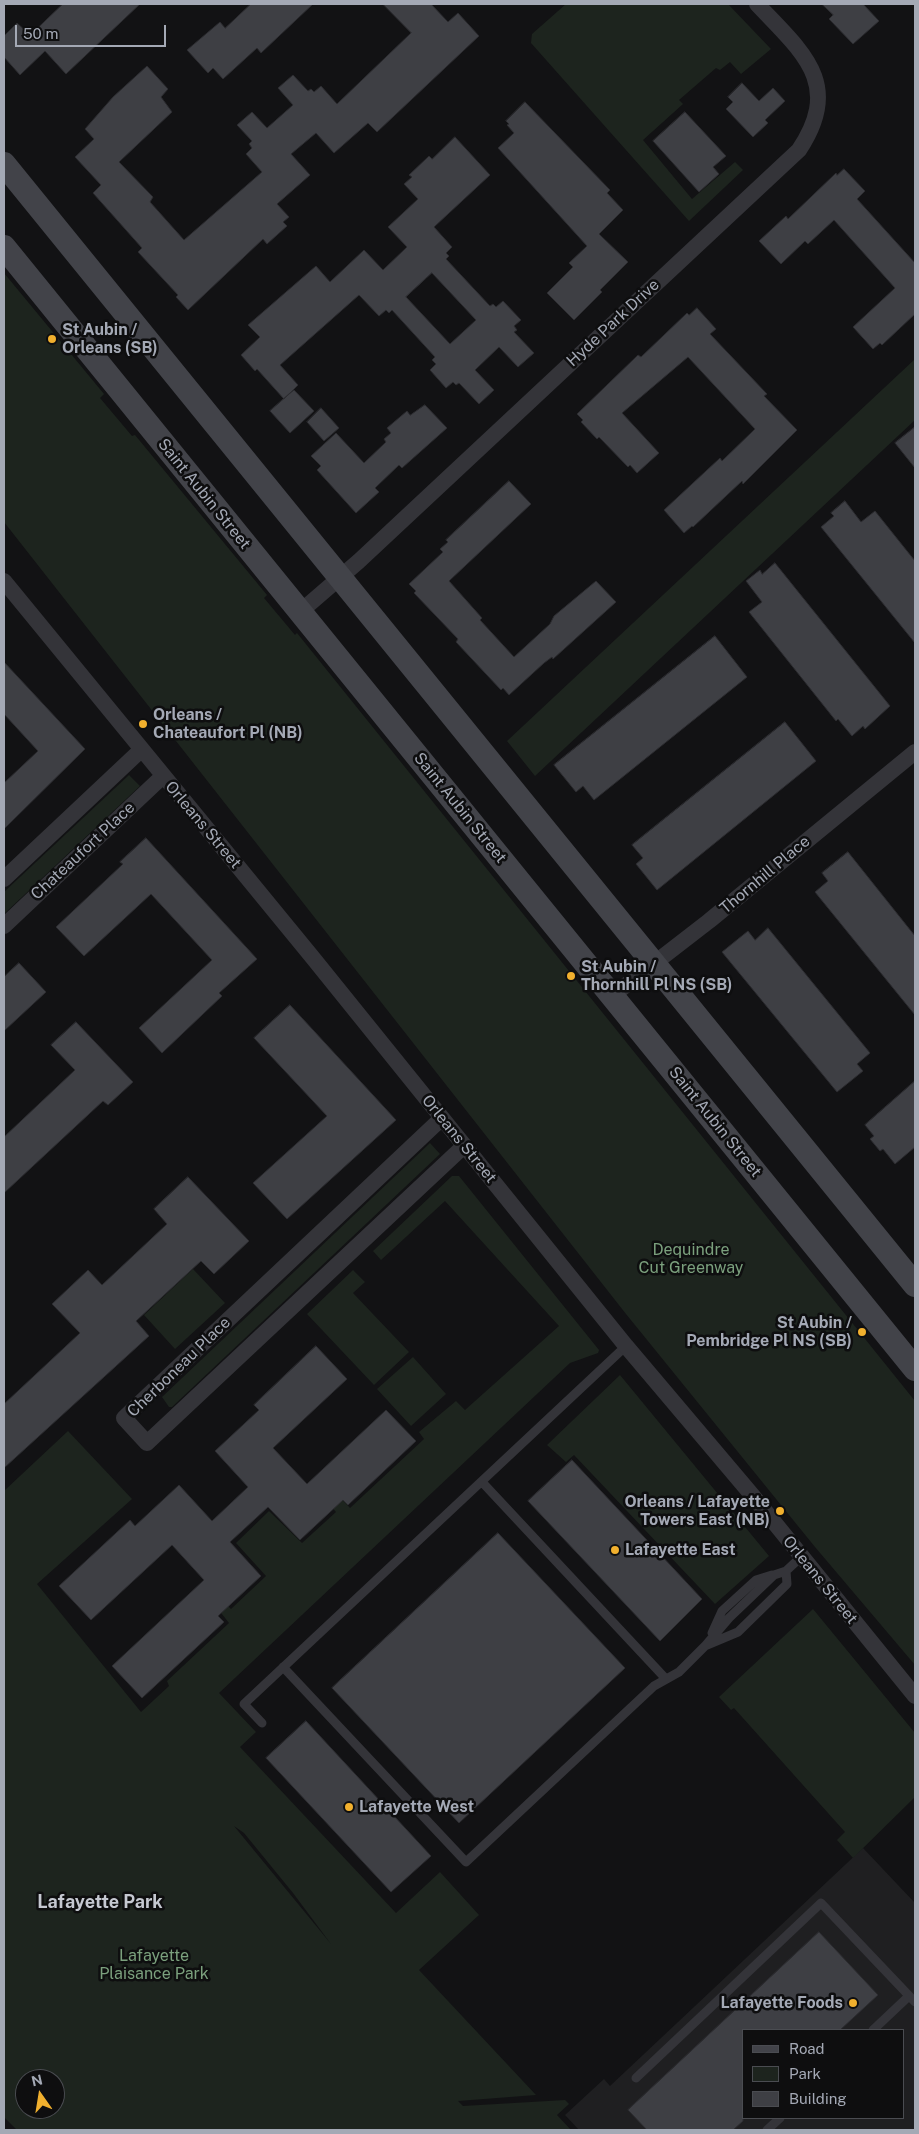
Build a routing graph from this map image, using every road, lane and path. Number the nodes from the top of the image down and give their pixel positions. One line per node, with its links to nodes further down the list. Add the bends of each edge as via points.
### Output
1 (757, 4): 4 (street, Hyde Park Drive, via 801,52 814,74 818,112 811,132 799,150)
2 (4, 164): 4 (main road)
3 (4, 247): 6 (main road, Saint Aubin Street)
4 (340, 578): 6 (street, Hyde Park Drive); 12 (main road)
5 (4, 581): 7 (street, Orleans Street)
6 (300, 612): 13 (main road, Saint Aubin Street)
7 (141, 750): 9 (street, Orleans Street); 10 (street, Chateaufort Place)
8 (915, 752): 12 (street, Thornhill Place)
9 (163, 776): 11 (street, Chateaufort Place); 14 (street, Orleans Street)
10 (4, 879)
11 (4, 926)
12 (653, 963): 13 (street, Thornhill Place); 16 (main road)
13 (612, 996): 18 (main road, Saint Aubin Street)
14 (442, 1118): 15 (street, Orleans Street); 15 (street, Cherboneau Place, via 124,1418 147,1443)
15 (464, 1146): 17 (street, Orleans Street)
16 (915, 1285)
17 (626, 1346): 19 (lane); 20 (street, Orleans Street)
18 (915, 1369)
19 (482, 1482): 23 (lane); 24 (lane)
20 (801, 1557): 21 (lane); 25 (street, Orleans Street)
21 (786, 1571): 22 (lane, via 774,1575); 22 (lane, via 787,1584 738,1632)
22 (706, 1645): 24 (lane, via 679,1672)
23 (283, 1667): 24 (lane, via 466,1862 654,1686); 26 (lane, via 244,1704)
24 (666, 1679)
25 (915, 1696)
26 (262, 1723)
27 (912, 1999): 28 (lane); 29 (lane, via 821,1903)
28 (874, 2029)
29 (636, 2078)
30 (779, 2119): 31 (lane)
31 (767, 2130)

